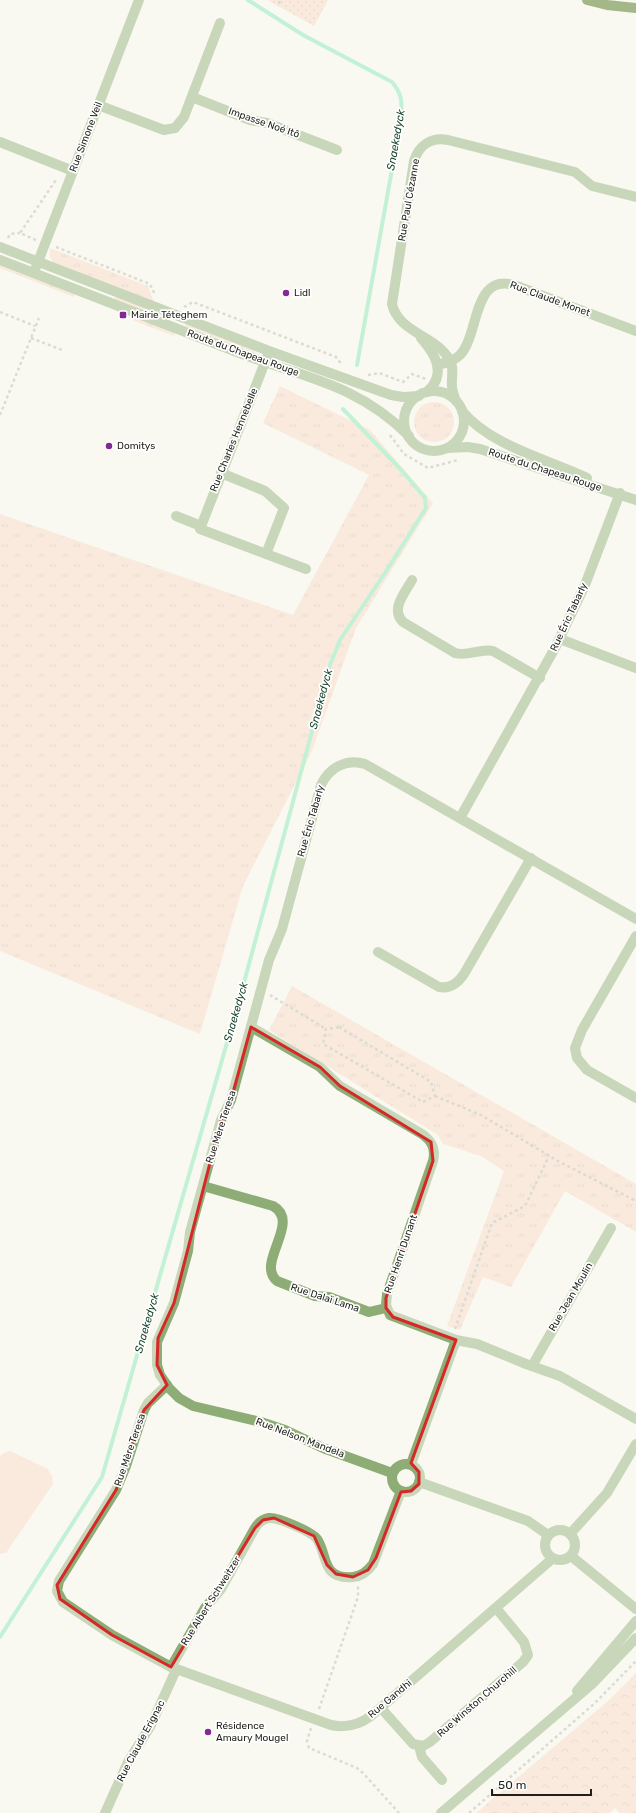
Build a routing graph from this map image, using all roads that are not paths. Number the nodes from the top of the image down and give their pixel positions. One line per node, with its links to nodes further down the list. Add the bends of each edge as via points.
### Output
1 (139, 0): 6 (street, Rue Simone Veil)
2 (587, 0): 3 (main road)
3 (636, 8)
4 (220, 23): 5 (street)
5 (192, 97): 6 (street, via 181,122 175,128 167,130); 8 (street, Impasse Noé Itō, via 250,120 267,122)
6 (98, 105): 9 (street, Rue Simone Veil)
7 (0, 142): 9 (street)
8 (337, 150)
9 (73, 170): 13 (street, Rue Simone Veil)
10 (636, 197): 15 (street, Rue Paul Cézanne, via 592,186 571,171 443,139 431,141 419,149 414,161 392,301 396,314)
11 (0, 247): 13 (street, Route du Chapeau Rouge)
12 (0, 260): 14 (street, Route du Chapeau Rouge)
13 (38, 262): 14 (street, Rue Simone Veil); 17 (street, Route du Chapeau Rouge)
14 (34, 273): 19 (street, Route du Chapeau Rouge)
15 (413, 329): 18 (street, Rue Paul Cézanne, via 440,347); 20 (street, Rue Paul Cézanne, via 432,352)
16 (636, 331): 18 (street, Rue Claude Monet, via 512,284 500,283 493,286 485,295 464,348 460,355)
17 (269, 351): 19 (street, Rue Charles Hennebelle); 21 (street, Route du Chapeau Rouge, via 391,395 407,397)
18 (451, 361): 20 (street); 22 (street, via 452,388)
19 (265, 362): 24 (street, Route du Chapeau Rouge, via 352,393 382,411); 26 (street, Rue Charles Hennebelle)
20 (437, 365): 21 (street, via 436,380)
21 (423, 394): 22 (street, via 435,391 444,393); 24 (street, via 410,403 405,417)
22 (456, 401): 23 (street)
23 (462, 411): 25 (street, via 464,422 461,434); 27 (street, Route du Chapeau Rouge, via 478,427 510,444)
24 (409, 436): 25 (street, via 414,443 424,449 436,451)
25 (447, 448): 27 (street, Route du Chapeau Rouge, via 465,446 480,449)
26 (221, 473): 30 (street, Rue Charles Hennebelle); 31 (street, via 265,491 284,508)
27 (620, 493): 28 (street, Route du Chapeau Rouge); 34 (street, Rue Éric Tabarly, via 586,581)
28 (636, 500)
29 (176, 516): 30 (street)
30 (200, 527): 31 (street)
31 (266, 554): 32 (street)
32 (306, 569)
33 (412, 580): 36 (street, via 397,610 403,622 455,652 462,654 493,651)
34 (560, 639): 35 (street); 36 (street, Rue Éric Tabarly)
35 (636, 668)
36 (540, 678): 37 (street, Rue Éric Tabarly)
37 (460, 818): 38 (street, Rue Éric Tabarly); 42 (street, Rue Éric Tabarly, via 365,764 345,763 329,773 319,790 282,929 269,960)
38 (531, 858): 39 (street, Rue Éric Tabarly); 41 (street, via 464,974 455,984 443,988 434,985)
39 (636, 918)
40 (636, 936): 44 (street, via 582,1030 575,1048 577,1058 588,1070)
41 (378, 952)
42 (261, 990): 43 (street, Rue Mère Teresa)
43 (251, 1027): 45 (street, Rue Mère Teresa); 47 (street, Rue Henri Dunant, via 320,1067 340,1086 422,1134 431,1142 434,1161 387,1294)
44 (636, 1098)
45 (203, 1186): 47 (street, Rue Dalaï Lama, via 273,1206 281,1211 284,1220 271,1268 277,1281 315,1296 329,1297 369,1312); 50 (street, Rue Mère Teresa, via 174,1302 157,1342 157,1365)
46 (611, 1228): 49 (street, Rue Jean Moulin)
47 (386, 1308): 48 (street, Rue Henri Dunant, via 393,1317)
48 (454, 1339): 49 (street, Rue Henri Dunant, via 477,1344); 53 (street)
49 (532, 1366): 51 (street, Rue Henri Dunant, via 566,1378)
50 (167, 1385): 54 (street, Rue Nelson Mandela, via 179,1398 193,1406 248,1418 278,1428 323,1448); 65 (street, Rue Mère Teresa, via 148,1402 119,1485 59,1581 56,1591 63,1602 112,1635)
51 (636, 1419)
52 (636, 1444): 57 (street, via 608,1493)
53 (410, 1464): 54 (street, via 401,1464); 55 (street, via 418,1471)
54 (392, 1473): 56 (street, via 393,1484)
55 (419, 1482): 56 (street, via 411,1491); 58 (street, via 528,1521)
56 (401, 1492): 65 (street, Rue Albert Schweitzer, via 376,1558 368,1570 357,1576 340,1576 329,1568 317,1539 310,1533 274,1518 263,1520 255,1528 221,1589 205,1608)
57 (570, 1534): 58 (street, via 557,1530); 59 (street, via 575,1545)
58 (548, 1535): 60 (street, via 544,1548)
59 (571, 1556): 60 (street, via 562,1561); 62 (street)
60 (552, 1559): 61 (street, Rue Gandhi)
61 (496, 1608): 66 (street, Rue Gandhi); 68 (street, Rue Winston Churchill, via 524,1642 528,1651 527,1658 430,1742)
62 (636, 1609)
63 (636, 1621): 67 (street)
64 (636, 1638): 67 (street, via 598,1678)
65 (174, 1668): 66 (street, Rue Gandhi, via 336,1726 350,1726 366,1720); 70 (street, Rue Claude Erignac, via 151,1725 128,1762)
66 (381, 1708): 68 (street, via 410,1741)
67 (556, 1714): 71 (street)
68 (419, 1746): 69 (street, via 422,1757)
69 (442, 1780)
70 (105, 1813)
71 (441, 1813)

